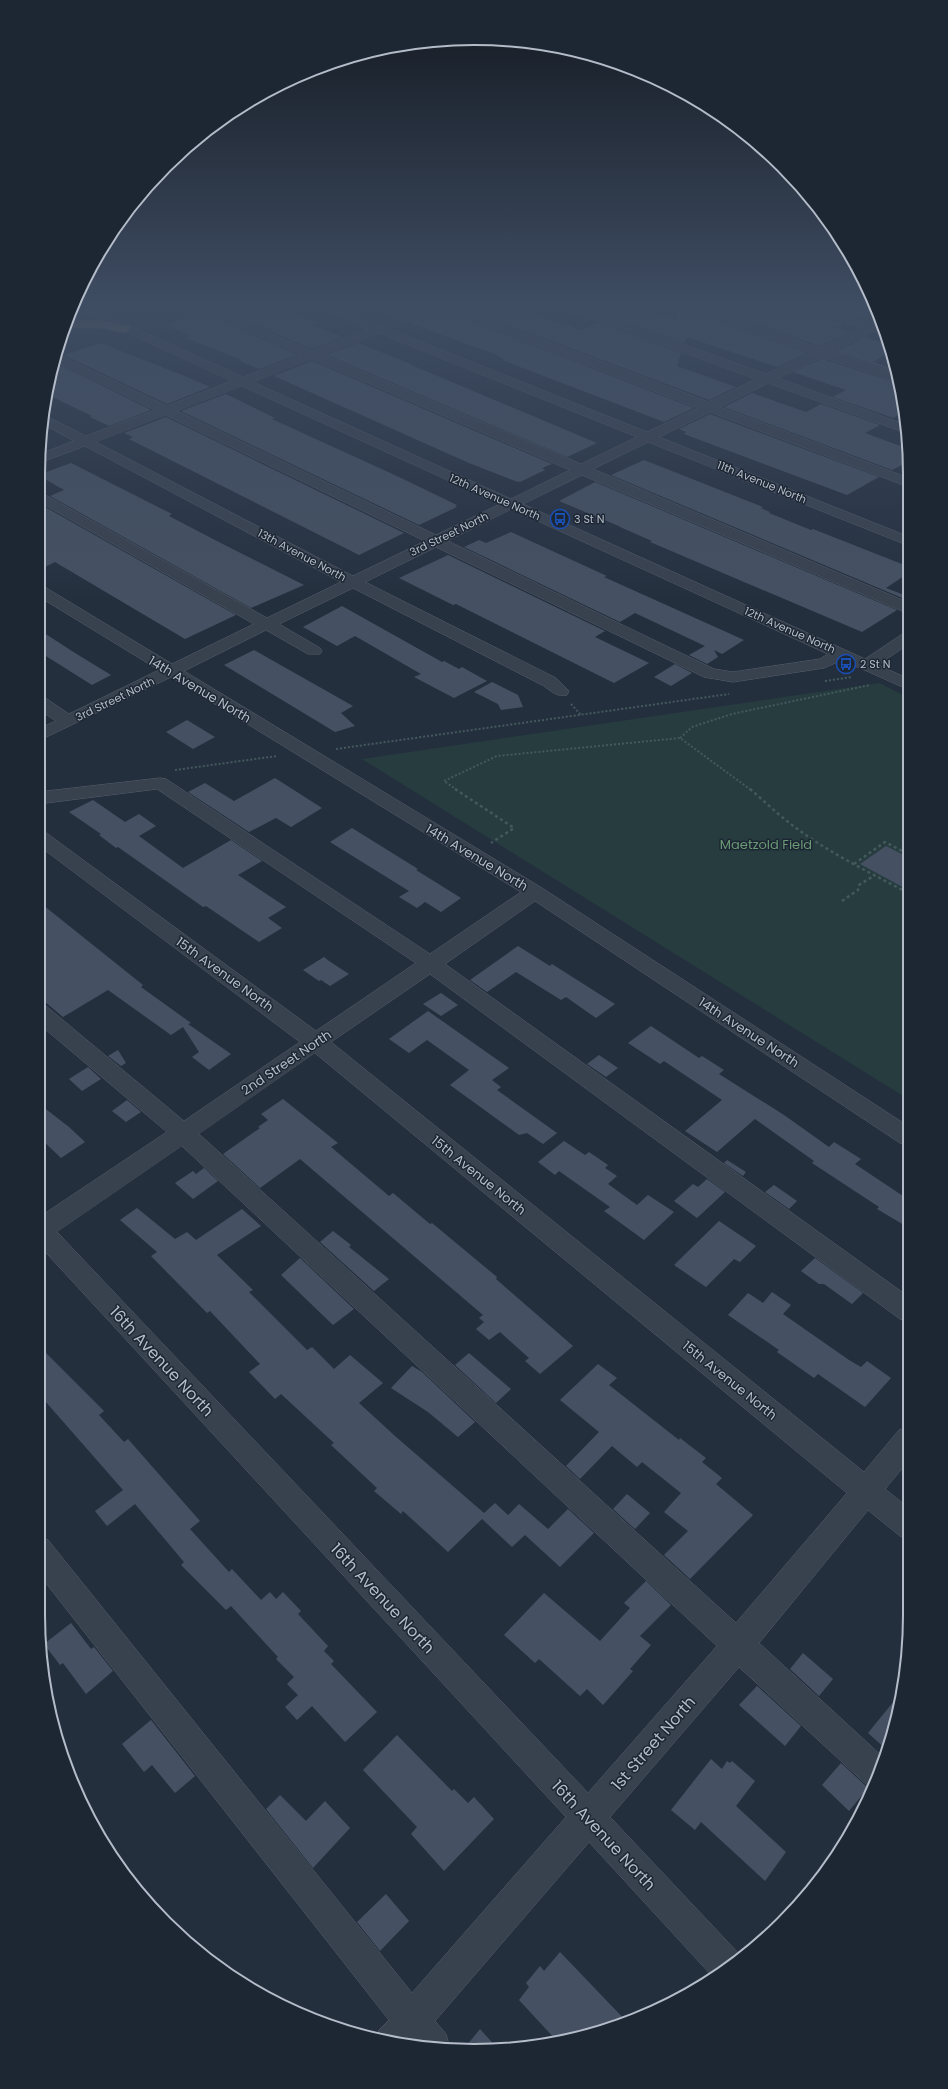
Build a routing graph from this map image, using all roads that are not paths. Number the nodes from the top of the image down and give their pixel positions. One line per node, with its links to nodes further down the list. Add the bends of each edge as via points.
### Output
1 (157, 406): 8 (street)
2 (178, 406): 8 (street)
3 (297, 406): 17 (street, 12th Avenue North)
4 (433, 406): 14 (street)
5 (571, 406): 11 (street, 11th Avenue North)
6 (843, 406): 10 (street)
7 (709, 407): 11 (street, 3rd Street North); 15 (street)
8 (166, 411): 12 (street); 19 (street)
9 (49, 422): 12 (street, 13th Avenue North)
10 (900, 427)
11 (648, 437): 14 (street, 3rd Street North); 18 (street, 11th Avenue North)
12 (86, 441): 13 (street); 20 (street, 13th Avenue North)
13 (46, 456)
14 (581, 470): 17 (street, 3rd Street North); 22 (street)
15 (903, 481)
16 (45, 499): 23 (street)
17 (511, 504): 19 (street, 3rd Street North); 26 (street, 12th Avenue North)
18 (903, 538)
19 (435, 541): 20 (street, 3rd Street North); 26 (street, via 710,673 741,676 824,663)
20 (353, 582): 23 (street, 3rd Street North); 30 (street, 13th Avenue North, via 550,682)
21 (45, 593): 27 (street, 14th Avenue North)
22 (903, 606)
23 (267, 624): 25 (street); 27 (street, 3rd Street North)
24 (903, 641): 28 (street)
25 (314, 651)
26 (842, 654): 28 (street, 12th Avenue North)
27 (171, 671): 32 (street, 3rd Street North); 36 (street, 14th Avenue North)
28 (862, 671): 29 (street, 12th Avenue North)
29 (903, 683)
30 (560, 691)
31 (45, 706): 32 (street)
32 (68, 721): 33 (street, 3rd Street North)
33 (45, 732)
34 (45, 797): 37 (street, via 160,783)
35 (45, 841): 39 (street, 15th Avenue North)
36 (535, 892): 37 (street, 2nd Street North); 41 (street, 14th Avenue North)
37 (430, 963): 39 (street, 2nd Street North); 44 (street)
38 (45, 1017): 40 (street)
39 (316, 1042): 40 (street, 2nd Street North); 46 (street, 15th Avenue North)
40 (183, 1133): 42 (street, 2nd Street North); 49 (street)
41 (903, 1134)
42 (45, 1226)
43 (45, 1236): 51 (street, 16th Avenue North)
44 (903, 1307)
45 (903, 1446): 46 (street, 1st Street North)
46 (866, 1491): 47 (street, 15th Avenue North); 49 (street, 1st Street North)
47 (903, 1521)
48 (45, 1559): 53 (street)
49 (737, 1646): 50 (street); 51 (street, 1st Street North)
50 (873, 1770)
51 (588, 1818): 52 (street, 16th Avenue North); 53 (street, 1st Street North)
52 (724, 1963)
53 (402, 2032): 54 (street)
54 (418, 2040)

